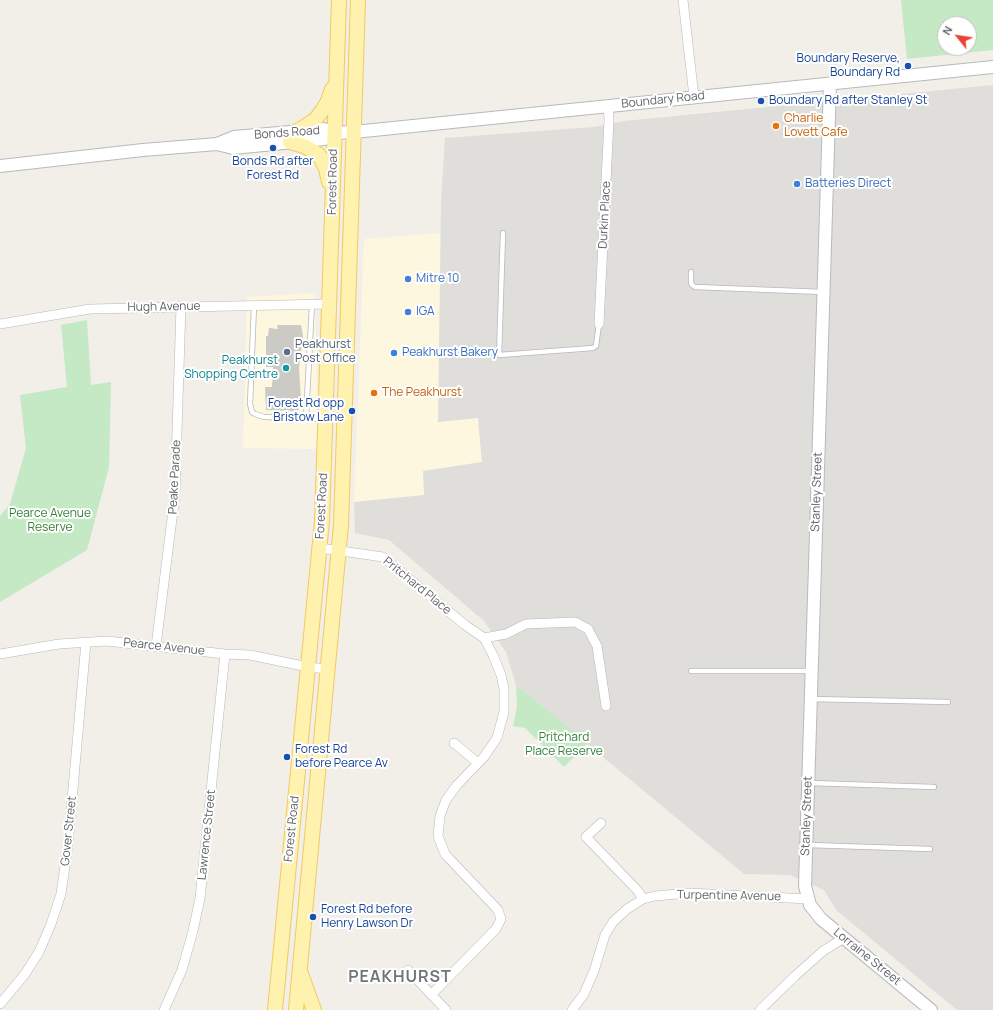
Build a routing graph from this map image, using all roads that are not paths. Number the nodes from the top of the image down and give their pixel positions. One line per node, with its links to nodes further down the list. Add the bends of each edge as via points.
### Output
1 (339, 0): 5 (main road, Forest Road)
2 (358, 0): 9 (main road, Forest Road)
3 (683, 0): 7 (street)
4 (993, 67): 6 (main road, Boundary Road)
5 (336, 79): 10 (main road, Forest Road); 11 (main road, via 322,111 315,120)
6 (830, 84): 7 (main road, Boundary Road); 16 (main road, Stanley Street)
7 (694, 97): 8 (main road, Boundary Road)
8 (608, 106): 9 (main road, Boundary Road); 22 (street, Durkin Place)
9 (354, 132): 10 (main road, Boundary Road); 26 (main road, Forest Road)
10 (334, 133): 11 (main road, Bonds Road, via 324,129); 13 (main road, Forest Road)
11 (293, 137): 12 (main road, Bonds Road, via 234,137 217,144); 13 (main road, via 321,158)
12 (0, 166)
13 (333, 194): 18 (main road, Forest Road)
14 (503, 233): 22 (lane, via 499,355 593,348 596,346)
15 (692, 272): 16 (lane, via 691,282 695,287)
16 (824, 292): 35 (main road, Stanley Street)
17 (312, 304): 18 (street, Hugh Avenue); 20 (street, Hugh Avenue); 23 (lane)
18 (329, 304): 24 (main road, Forest Road)
19 (181, 306): 20 (street, Hugh Avenue); 21 (street, Hugh Avenue, via 90,309); 29 (street, Peake Parade, via 175,495)
20 (254, 306): 23 (lane, via 250,404 252,412 264,417)
21 (0, 324)
22 (599, 324)
23 (306, 418): 24 (lane)
24 (325, 419): 25 (main road, Forest Road)
25 (320, 548): 26 (street, Pritchard Place); 32 (main road, Forest Road)
26 (339, 550): 27 (street, Pritchard Place, via 383,557); 33 (main road, Forest Road)
27 (484, 638): 38 (street, via 506,634 526,624 575,622 588,629 597,646); 40 (street, Pritchard Place, via 498,665 505,701 497,738)
28 (86, 642): 29 (street, Pearce Avenue, via 107,641); 30 (street, Pearce Avenue); 53 (street, Gover Street, via 68,845 61,894 39,952)
29 (156, 646): 31 (street, Pearce Avenue)
30 (0, 654)
31 (225, 654): 32 (street, Pearce Avenue, via 250,655); 54 (street, Lawrence Street, via 200,898 182,970)
32 (308, 667): 33 (street, Pearce Avenue); 51 (main road, Forest Road)
33 (327, 669): 49 (main road, Forest Road)
34 (691, 671): 35 (lane)
35 (812, 671): 36 (main road, Stanley Street)
36 (811, 699): 37 (lane); 41 (main road, Stanley Street)
37 (948, 702)
38 (606, 706)
39 (454, 743): 40 (street)
40 (478, 763): 52 (street, Pritchard Place, via 457,785 442,807 438,836 445,854 498,910 501,920 496,929)
41 (808, 783): 42 (lane); 44 (main road, Stanley Street)
42 (934, 787)
43 (601, 823): 46 (street, via 586,838)
44 (806, 845): 45 (lane); 47 (main road, Stanley Street, via 805,879)
45 (930, 849)
46 (643, 899): 47 (street, Turpentine Avenue, via 689,893); 60 (street, Turpentine Avenue, via 627,909 604,935 594,971 584,994)
47 (808, 899): 48 (main road, Lorraine Street, via 817,915)
48 (844, 938): 61 (street, via 823,951); 62 (main road, Lorraine Street)
49 (300, 970): 57 (main road, Forest Road); 58 (main road)
50 (408, 970): 52 (street)
51 (277, 987): 55 (main road); 56 (main road, Forest Road)
52 (432, 994): 59 (street)
53 (0, 1004)
54 (164, 1010)
55 (270, 1010)
56 (275, 1010)
57 (296, 1010)
58 (314, 1010)
59 (446, 1010)
60 (572, 1010)
61 (760, 1010)
62 (931, 1010)

